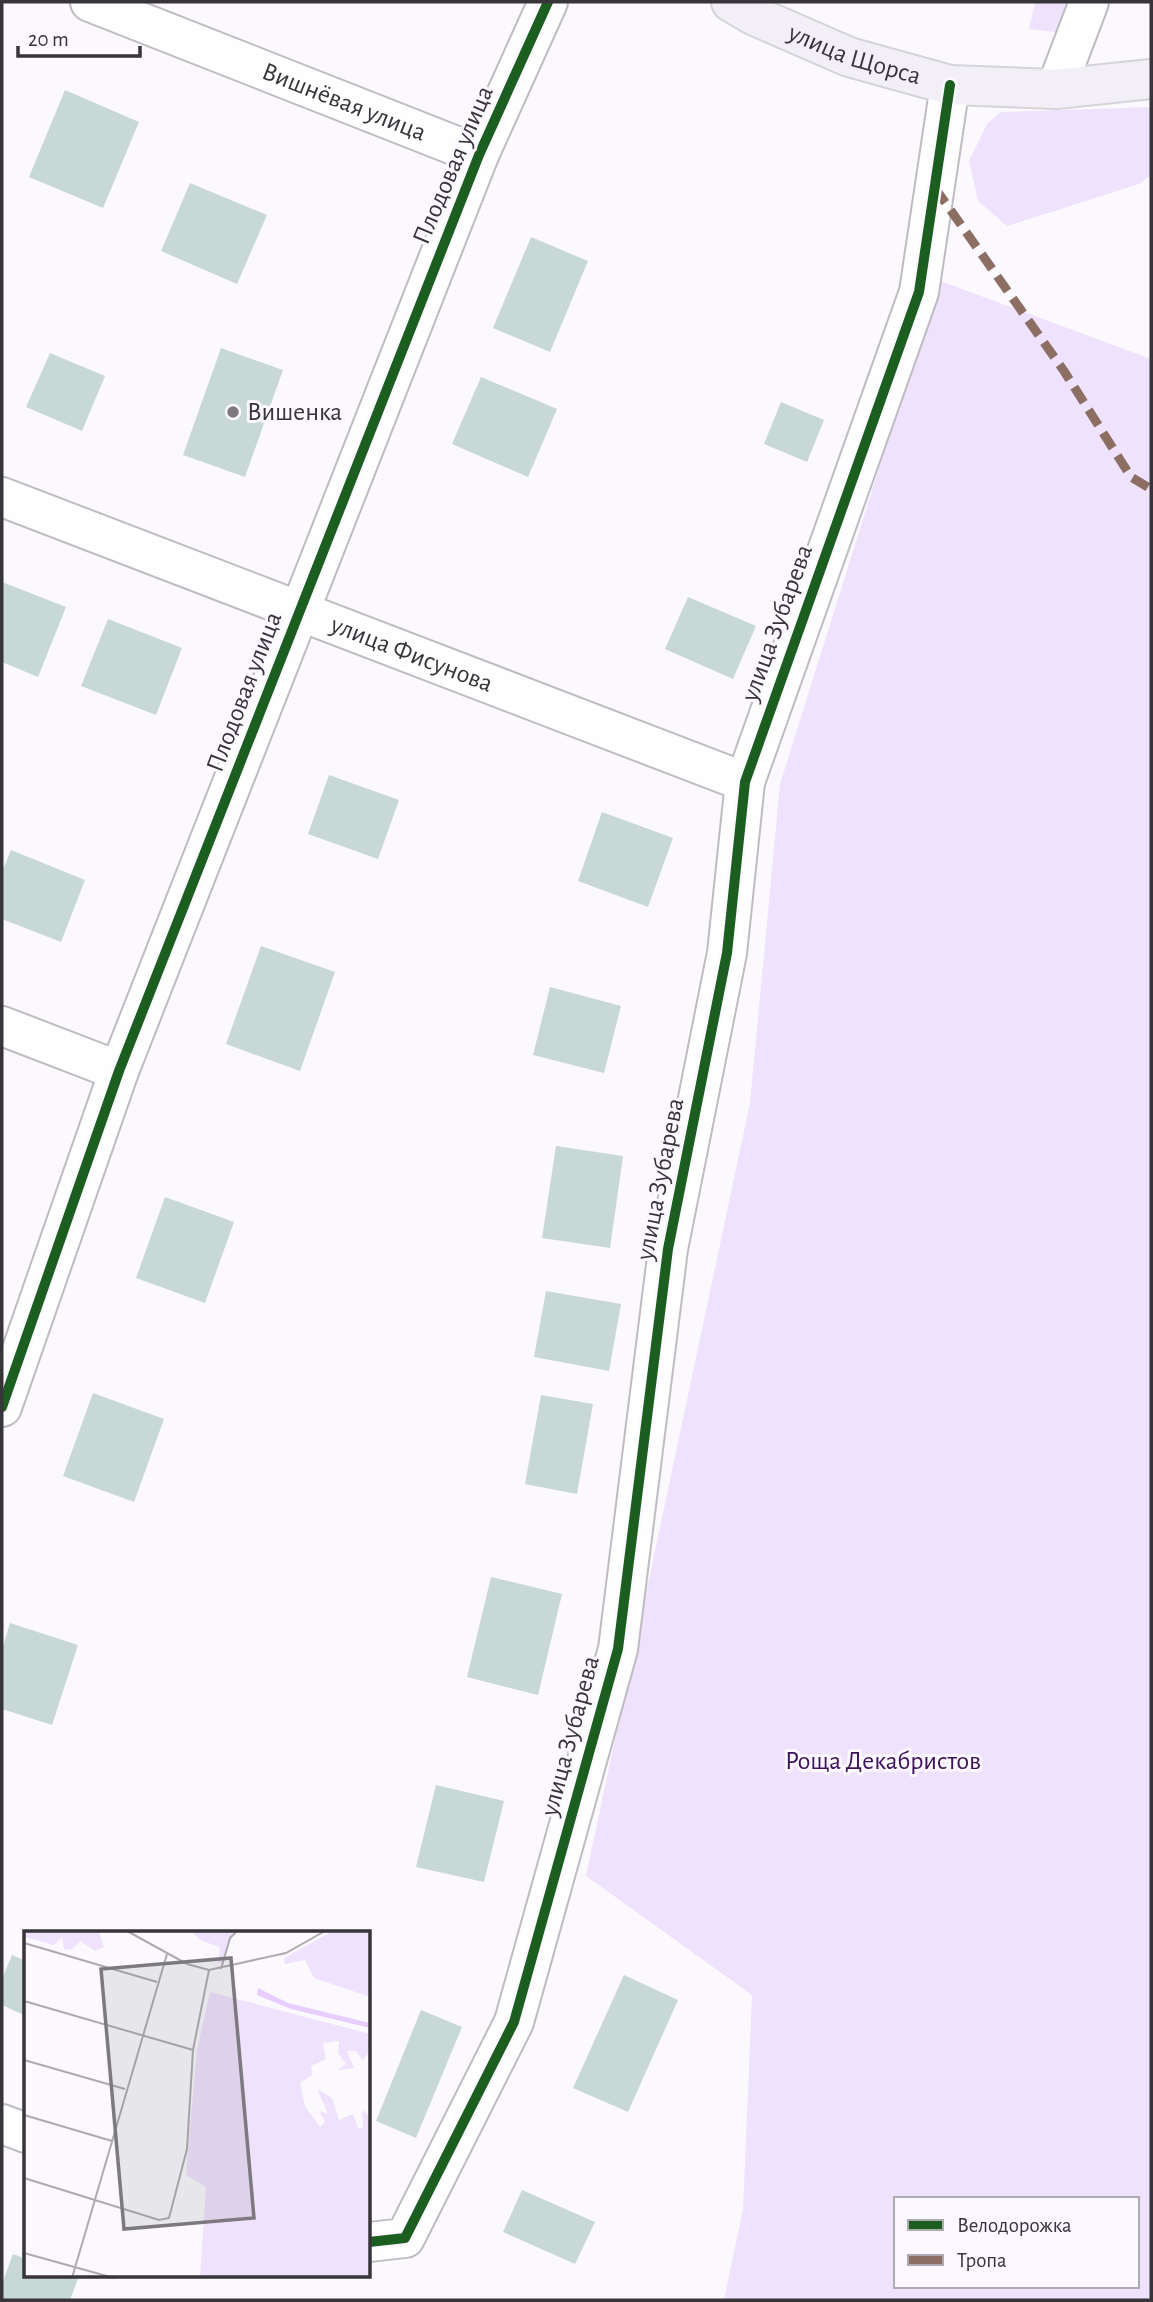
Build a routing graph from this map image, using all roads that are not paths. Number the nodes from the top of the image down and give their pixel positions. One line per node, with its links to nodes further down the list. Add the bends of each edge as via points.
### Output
1 (90, 2): 8 (street, Вишнёвая улица)
2 (548, 2): 8 (street, Плодовая улица)
3 (731, 2): 6 (main road, улица Щорса, via 849,57)
4 (1089, 2): 7 (street)
5 (1151, 79): 7 (main road, улица Щорса)
6 (950, 85): 7 (main road, улица Щорса); 11 (street, улица Зубарева, via 919,292)
7 (1056, 89)
8 (479, 155): 10 (street, Плодовая улица)
9 (2, 497): 10 (street, улица Фисунова)
10 (299, 613): 11 (street, улица Фисунова); 13 (street, Плодовая улица)
11 (745, 782): 17 (street, улица Зубарева, via 727,953 668,1249 618,1649 514,2022 405,2238)
12 (2, 1026): 13 (street)
13 (119, 1071): 14 (street, Плодовая улица)
14 (2, 1407)
15 (2, 2124): 16 (street)
16 (24, 2132)
17 (371, 2242)

